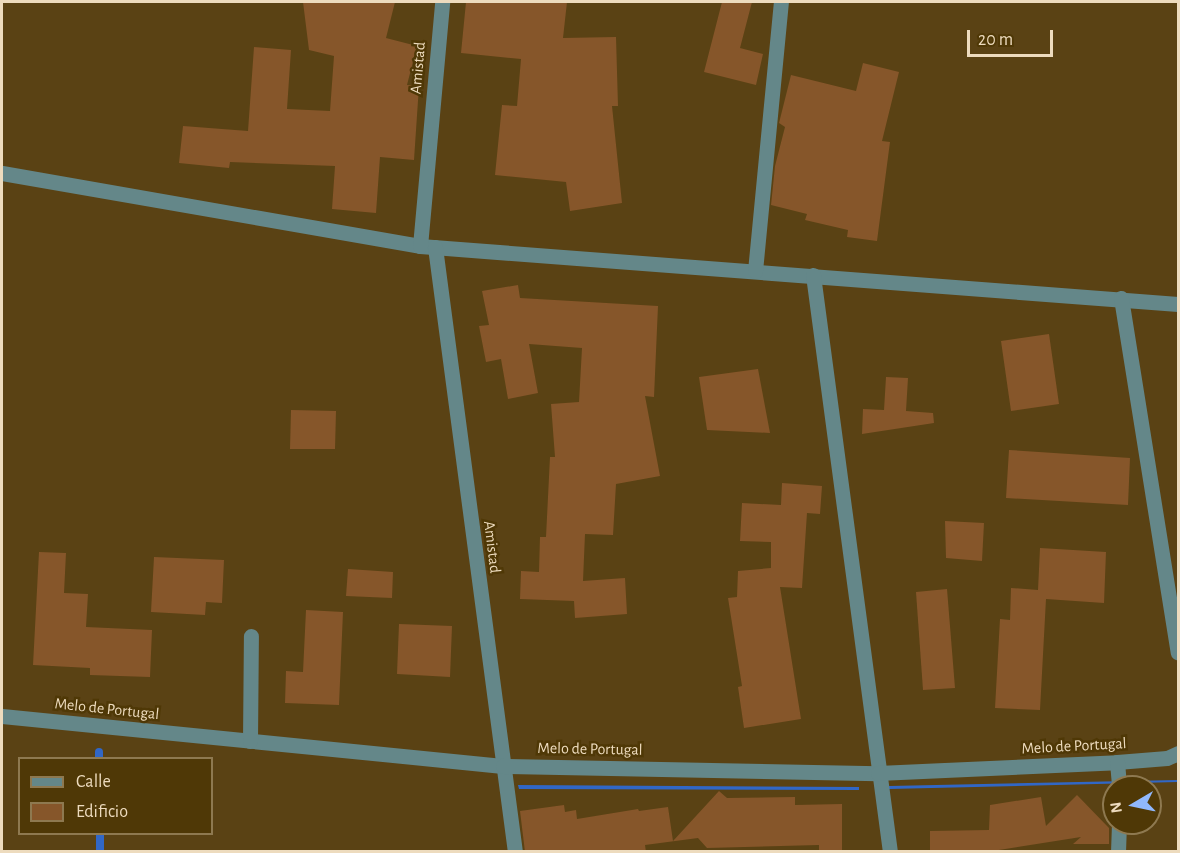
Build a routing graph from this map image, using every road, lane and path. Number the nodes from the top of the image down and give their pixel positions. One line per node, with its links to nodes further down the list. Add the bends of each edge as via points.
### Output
1 (442, 2): 4 (street, Amistad)
2 (781, 2): 5 (street)
3 (2, 173): 4 (street)
4 (428, 246): 5 (street); 15 (street, Amistad)
5 (755, 271): 6 (street)
6 (813, 275): 7 (street); 16 (street)
7 (1121, 298): 8 (street); 10 (street)
8 (1179, 304)
9 (251, 636): 12 (street)
10 (1179, 652)
11 (2, 716): 12 (street, Melo de Portugal)
12 (250, 741): 15 (street, Melo de Portugal)
13 (1179, 753): 14 (street, Melo de Portugal, via 1167,758)
14 (1117, 762): 16 (street, Melo de Portugal); 17 (street)
15 (503, 766): 16 (street, Melo de Portugal); 19 (street, Amistad)
16 (878, 773): 20 (street)
17 (1118, 775)
18 (1119, 835): 21 (street)
19 (515, 852)
20 (890, 852)
21 (1118, 852)

